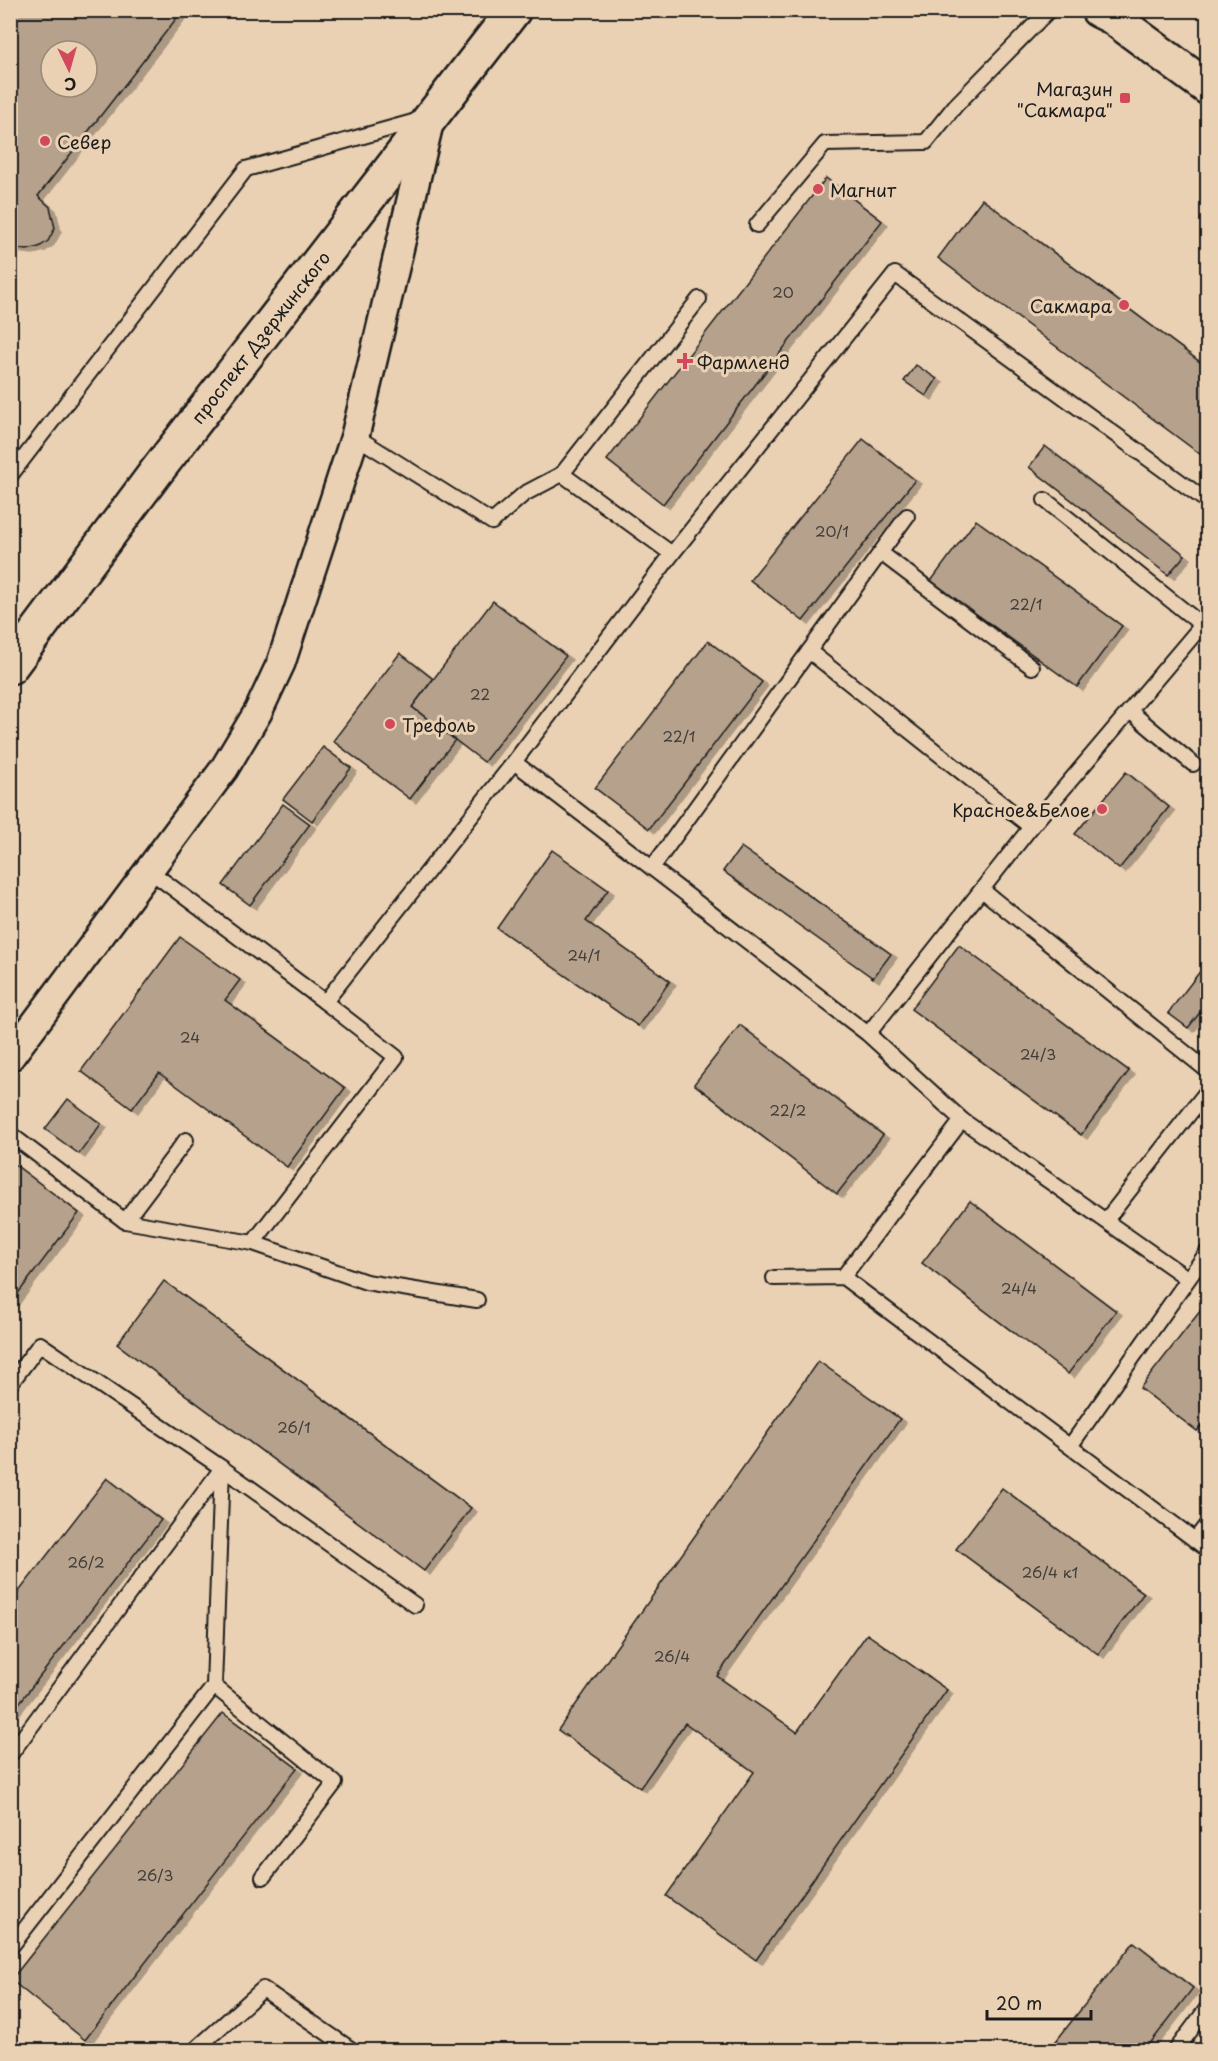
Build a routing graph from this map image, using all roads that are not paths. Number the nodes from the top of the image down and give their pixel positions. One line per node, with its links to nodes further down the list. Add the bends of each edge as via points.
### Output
1 (514, 10): 5 (main road, проспект Дзержинского)
2 (1049, 10): 6 (lane, via 954,106 926,142 825,144)
3 (1105, 13): 4 (main road)
4 (1208, 88)
5 (431, 117): 8 (street); 10 (lane, via 246,169); 18 (main road, проспект Дзержинского)
6 (757, 225)
7 (699, 298): 9 (lane)
8 (355, 436): 9 (lane, via 492,522 525,494); 25 (street, via 281,663 258,712 224,769)
9 (562, 474): 15 (lane)
10 (10, 476)
11 (1045, 500): 16 (lane)
12 (1208, 502): 15 (lane, via 896,274)
13 (907, 516): 14 (lane)
14 (882, 553): 17 (lane); 19 (lane)
15 (672, 554): 21 (lane)
16 (1205, 621): 20 (lane)
17 (809, 651): 23 (lane); 24 (lane)
18 (10, 667)
19 (1032, 667)
20 (1131, 712): 22 (lane); 23 (lane)
21 (514, 762): 24 (lane); 27 (lane)
22 (1193, 764)
23 (1031, 827): 26 (lane)
24 (652, 868): 28 (lane)
25 (150, 871): 27 (lane); 29 (street)
26 (982, 890): 28 (lane); 30 (lane)
27 (325, 1002): 37 (lane, via 396,1057)
28 (868, 1034): 32 (lane)
29 (10, 1057)
30 (1208, 1071)
31 (1208, 1090): 35 (lane)
32 (962, 1120): 35 (lane); 39 (lane)
33 (10, 1134): 36 (lane)
34 (186, 1140): 36 (lane)
35 (1107, 1219): 41 (lane)
36 (125, 1221): 37 (lane)
37 (253, 1243): 42 (lane, via 366,1282)
38 (1208, 1251): 41 (lane)
39 (843, 1277): 40 (lane); 44 (lane)
40 (774, 1278)
41 (1187, 1278): 44 (lane)
42 (477, 1300)
43 (10, 1384): 45 (lane, via 40,1344)
44 (1071, 1445): 47 (lane)
45 (222, 1468): 49 (lane); 50 (lane); 51 (lane)
46 (1208, 1523): 47 (lane)
47 (1195, 1540): 48 (lane)
48 (1208, 1550)
49 (415, 1605)
50 (214, 1686): 52 (lane, via 334,1783); 53 (lane)
51 (10, 1755)
52 (263, 1877)
53 (10, 1948)
54 (1208, 2007): 57 (lane)
55 (195, 2050): 56 (lane, via 263,1989)
56 (352, 2050)
57 (1176, 2050)

